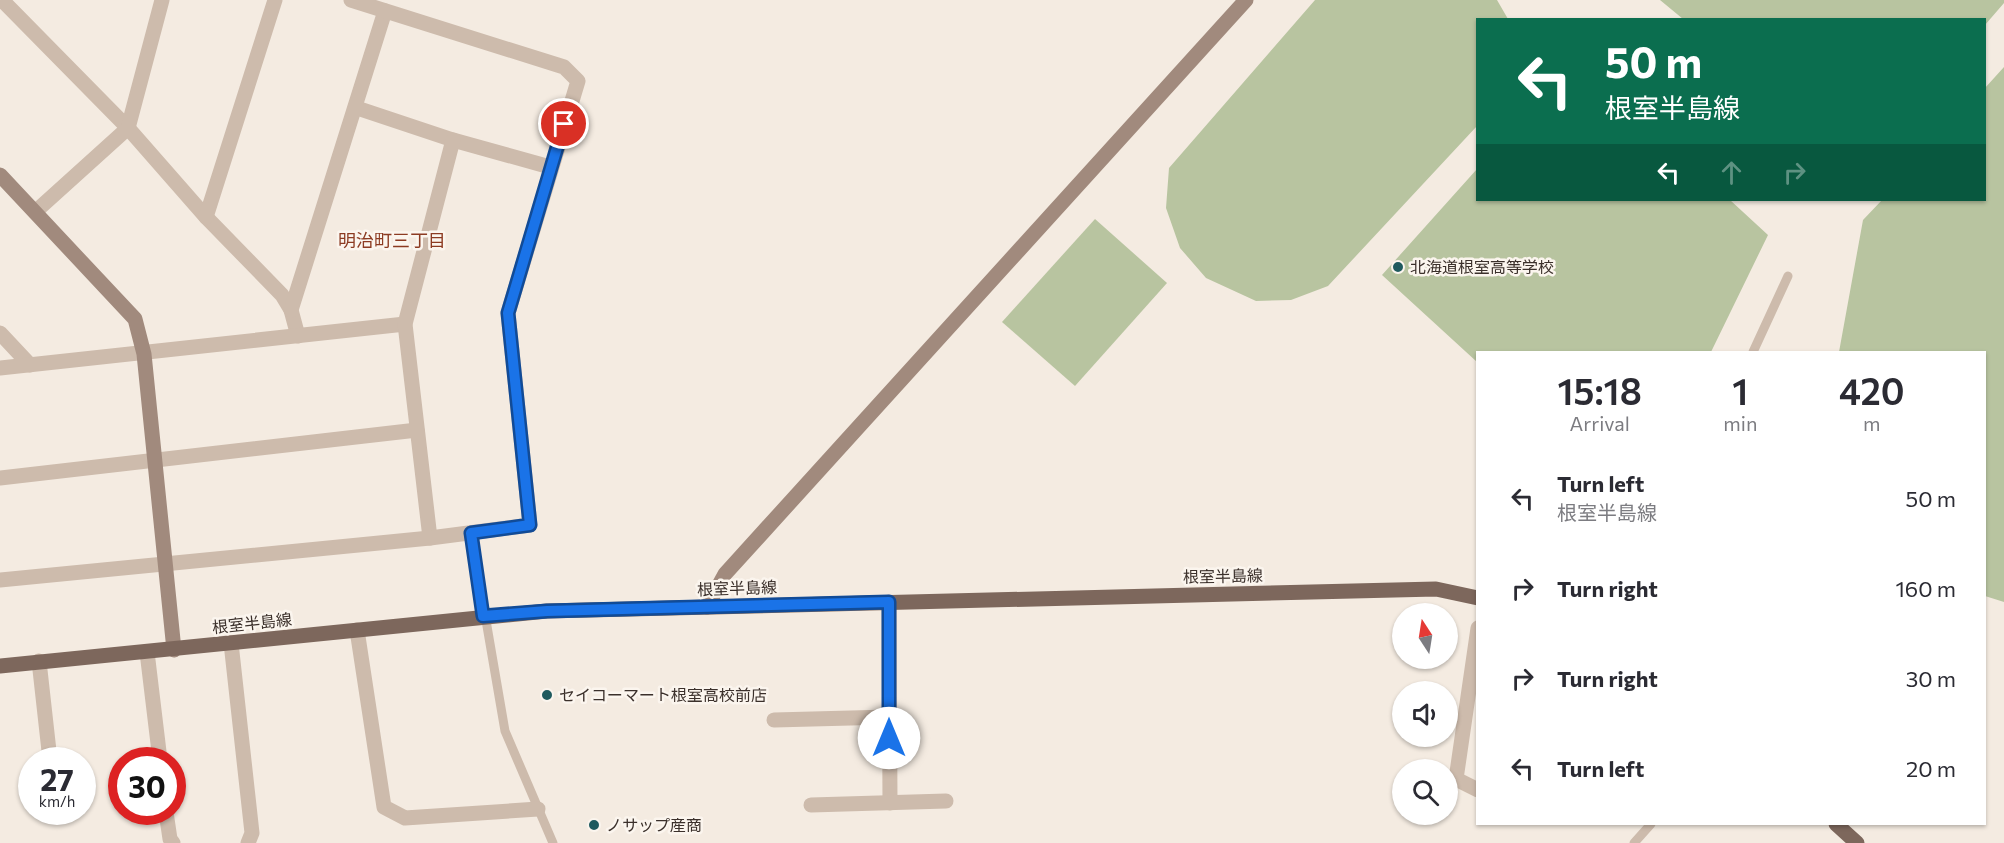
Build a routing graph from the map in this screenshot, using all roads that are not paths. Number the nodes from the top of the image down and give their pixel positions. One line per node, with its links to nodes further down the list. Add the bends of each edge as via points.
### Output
1 (2, 0): 8 (street)
2 (162, 0): 8 (street)
3 (275, 0): 13 (street)
4 (351, 0): 6 (street)
5 (1246, 0): 32 (street, via 725,574)
6 (385, 11): 7 (street); 10 (street, via 564,67 578,81)
7 (357, 108): 9 (street); 15 (street)
8 (128, 128): 12 (street); 13 (street)
9 (453, 140): 10 (street); 16 (street)
10 (550, 167): 26 (street, via 508,313 530,525)
11 (0, 175): 12 (street)
12 (35, 212): 20 (street, via 135,319)
13 (206, 216): 15 (street, via 282,295)
14 (1788, 276): 19 (lane)
15 (291, 310): 18 (street)
16 (405, 324): 18 (street); 23 (street)
17 (0, 333): 21 (street)
18 (298, 336): 20 (street)
19 (1753, 351)
20 (144, 354): 21 (street); 24 (street)
21 (30, 365): 22 (street)
22 (0, 368)
23 (417, 430): 24 (street); 27 (street)
24 (154, 459): 25 (street); 28 (street)
25 (0, 478)
26 (471, 533): 27 (street); 33 (lane)
27 (430, 538): 28 (street)
28 (165, 565): 29 (street); 37 (street)
29 (0, 580)
30 (1476, 598): 31 (main road, 根室半島線, via 1436,589)
31 (889, 602): 32 (main road, 根室半島線); 41 (street)
32 (707, 607): 33 (main road, 根室半島線)
33 (483, 616): 34 (main road, 根室半島線); 49 (lane, via 505,730)
34 (357, 630): 36 (main road, 根室半島線); 49 (street, via 384,807 405,818)
35 (1476, 642): 45 (street, via 1456,779)
36 (231, 643): 37 (main road, 根室半島線); 54 (street, via 252,833)
37 (174, 650): 38 (main road, 根室半島線)
38 (147, 652): 39 (main road, 根室半島線); 44 (street)
39 (39, 661): 40 (main road, 根室半島線); 43 (street)
40 (0, 666)
41 (889, 717): 42 (street); 47 (street)
42 (774, 720)
43 (49, 747)
44 (158, 747)
45 (1476, 789)
46 (946, 801): 47 (street)
47 (890, 803): 48 (street)
48 (811, 805)
49 (538, 809): 55 (lane)
50 (168, 825): 53 (street)
51 (1650, 825): 56 (lane)
52 (1837, 825): 57 (main road)
53 (173, 843)
54 (248, 843)
55 (553, 843)
56 (1634, 843)
57 (1857, 843)

